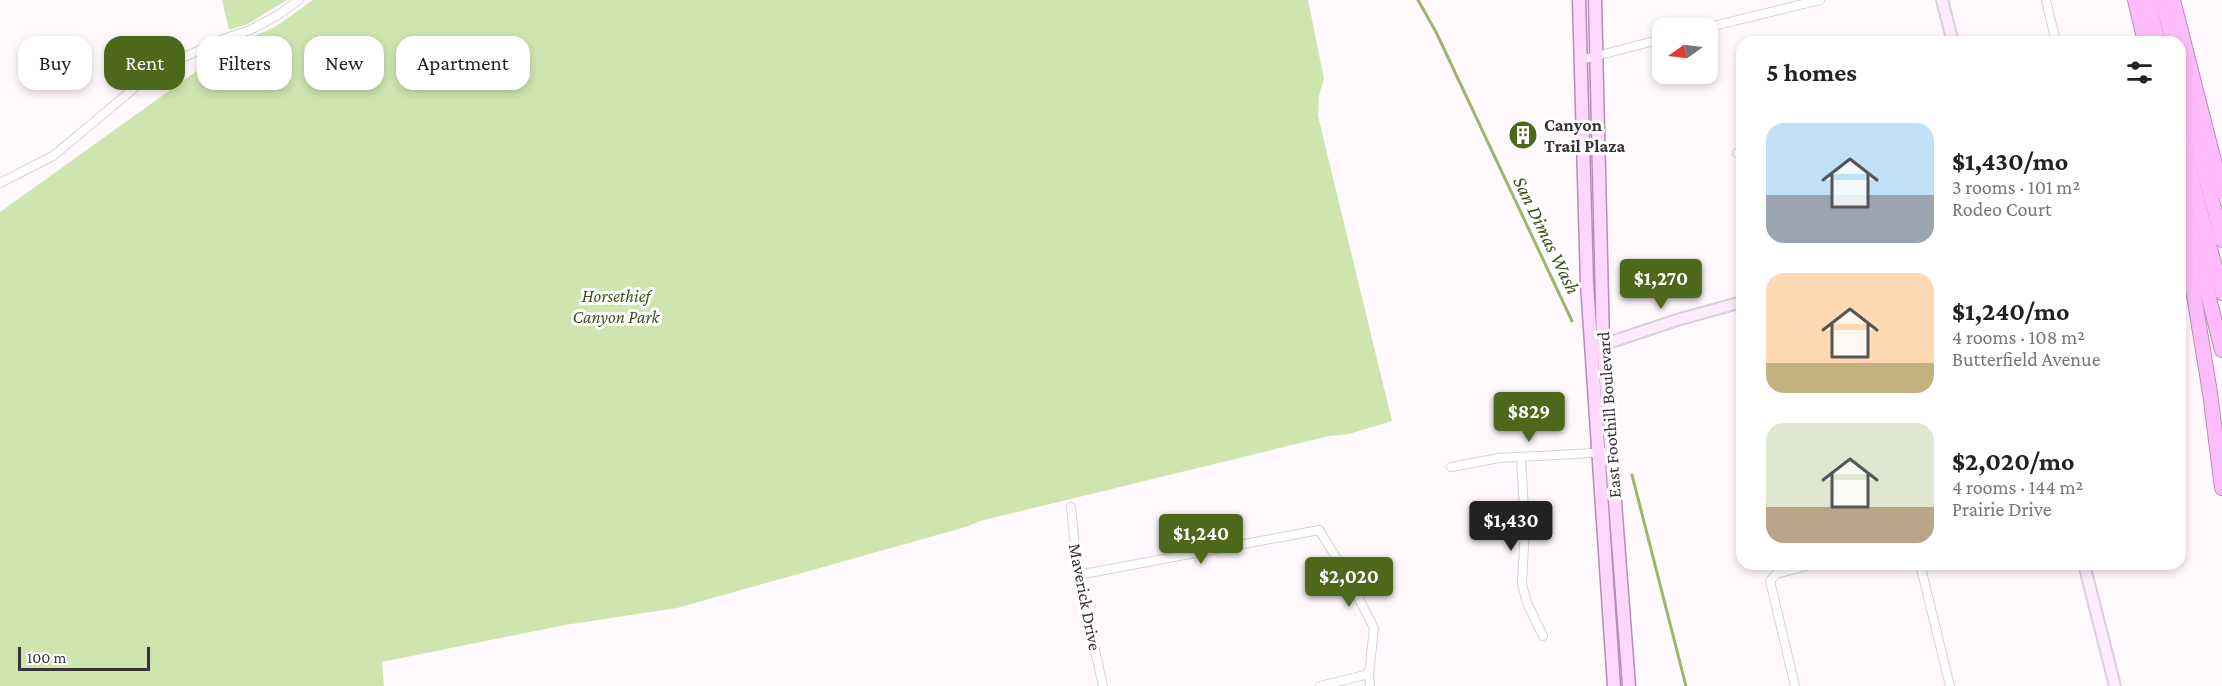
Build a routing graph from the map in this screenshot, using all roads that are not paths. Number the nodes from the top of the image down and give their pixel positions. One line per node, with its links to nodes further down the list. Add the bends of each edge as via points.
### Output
1 (299, 0): 25 (street, via 250,30 176,61 138,85 53,156)
2 (1579, 0): 21 (main road, East Foothill Boulevard)
3 (1595, 0): 19 (main road, East Foothill Boulevard)
4 (1820, 0): 11 (street)
5 (1942, 0): 12 (main road)
6 (2046, 0): 13 (street)
7 (2134, 0): 14 (highway)
8 (2148, 0): 15 (highway)
9 (2162, 0): 16 (highway)
10 (2173, 0): 17 (highway)
11 (1718, 25)
12 (1951, 36)
13 (2055, 36)
14 (2143, 36)
15 (2157, 36)
16 (2171, 36)
17 (2181, 36)
18 (1652, 42): 19 (street)
19 (1596, 56): 21 (street); 37 (main road, East Foothill Boulevard)
20 (2186, 59): 24 (highway)
21 (1581, 60): 38 (main road, East Foothill Boulevard)
22 (2186, 89): 24 (highway)
23 (2186, 155): 30 (highway, bridge)
24 (2209, 164): 29 (highway, bridge); 30 (highway, bridge)
25 (1, 182)
26 (2222, 182): 28 (main road)
27 (2186, 189): 30 (highway, bridge)
28 (2186, 191)
29 (2222, 192)
30 (2200, 210): 31 (highway); 32 (highway); 33 (highway)
31 (2192, 230): 36 (highway); 44 (highway, via 2193,289)
32 (2222, 240)
33 (2222, 293)
34 (1736, 304): 37 (main road)
35 (2222, 309): 36 (highway)
36 (2217, 328): 39 (highway)
37 (1603, 344): 38 (main road); 40 (main road, East Foothill Boulevard)
38 (1591, 349): 41 (main road, East Foothill Boulevard)
39 (2222, 350)
40 (1610, 452): 41 (street); 56 (main road, East Foothill Boulevard)
41 (1597, 453): 42 (street); 55 (main road, East Foothill Boulevard)
42 (1521, 457): 43 (street); 50 (street, via 1525,527 1522,584)
43 (1451, 466)
44 (2222, 488)
45 (1071, 507): 49 (street, Maverick Drive)
46 (1791, 570): 57 (street, via 1776,574 1770,581)
47 (1921, 570): 58 (street)
48 (2086, 570): 59 (main road)
49 (1078, 575): 51 (street, via 1319,530 1374,628); 52 (street, Maverick Drive)
50 (1543, 636)
51 (1369, 674): 53 (street); 54 (street)
52 (1103, 686)
53 (1320, 686)
54 (1371, 686)
55 (1614, 686)
56 (1629, 686)
57 (1795, 686)
58 (1950, 686)
59 (2115, 686)

